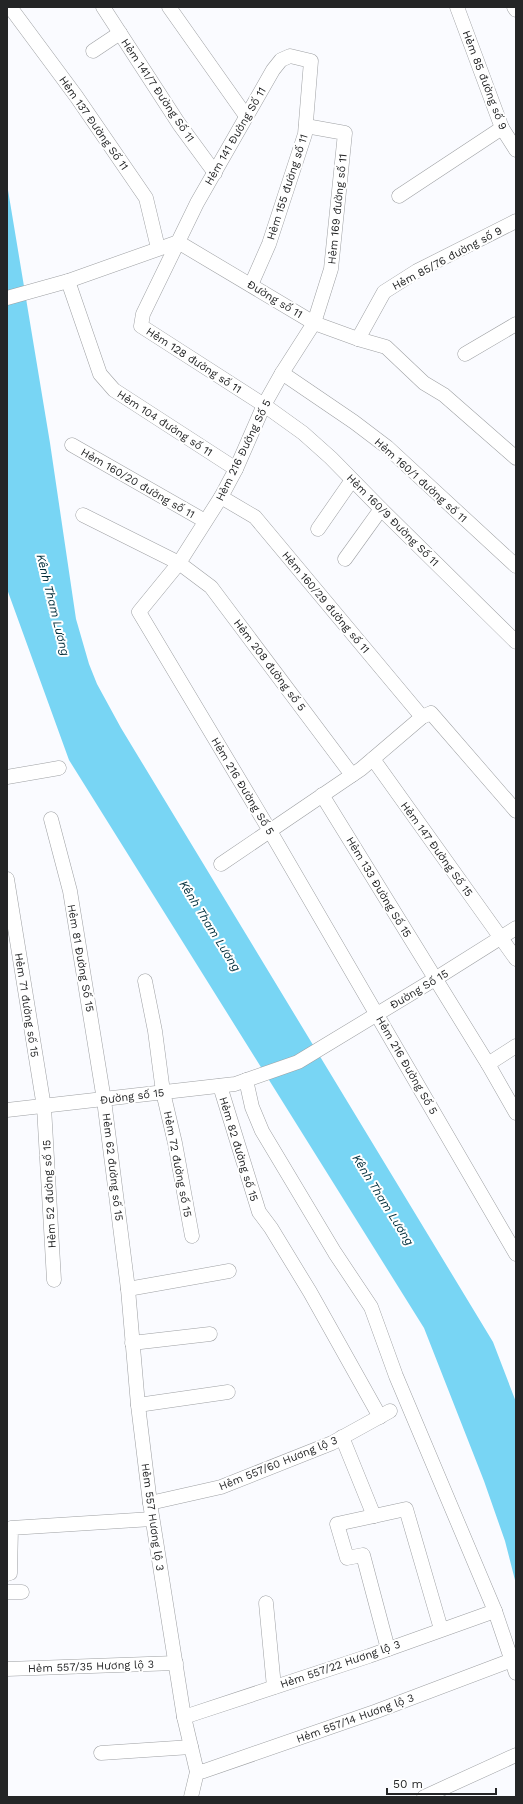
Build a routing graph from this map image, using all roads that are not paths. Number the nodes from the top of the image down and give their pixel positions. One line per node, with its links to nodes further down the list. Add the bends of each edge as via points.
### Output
1 (10, 7): 18 (street, Hẻm 137 Đường Số 11, via 76,96 146,198)
2 (103, 7): 7 (street, Hẻm 141/7 Đường Số 11)
3 (169, 7): 10 (street)
4 (457, 7): 12 (street, Hẻm 85 đường số 9)
5 (514, 7): 6 (street)
6 (516, 10)
7 (120, 33): 8 (street); 14 (street, Hẻm 141/7 Đường Số 11, via 179,124)
8 (93, 51)
9 (311, 61): 10 (street, Hẻm 141 Đường Số 11, via 290,56 281,60); 11 (street, Hẻm 155 đường số 11)
10 (246, 116): 14 (street, Hẻm 141 Đường Số 11)
11 (306, 126): 20 (street, Hẻm 155 đường số 11, via 269,244); 22 (street, Hẻm 169 đường số 11, via 345,133 332,269)
12 (502, 128): 13 (street, Hẻm 85 đường số 9); 15 (street)
13 (516, 150)
14 (214, 172): 17 (street, Hẻm 141 Đường Số 11)
15 (398, 196)
16 (516, 221): 24 (street, Hẻm 85/76 đường số 9, via 384,292)
17 (178, 242): 18 (street); 20 (street, Đường số 11); 27 (street, Hẻm 128 đường số 11, via 143,314 142,326)
18 (158, 248): 19 (street)
19 (68, 281): 21 (street); 30 (street, Hẻm 104 đường số 11, via 100,374 114,390)
20 (251, 285): 22 (street, Đường số 11)
21 (7, 298)
22 (314, 323): 24 (street, Đường số 11); 26 (street, Hẻm 216 Đường Số 5)
23 (516, 324): 25 (street)
24 (358, 339): 29 (street, Đường số 11, via 386,347 424,383 444,395)
25 (465, 354)
26 (282, 373): 27 (street, Hẻm 216 Đường Số 5); 39 (street, Hẻm 160/1 đường số 11, via 387,447)
27 (264, 405): 30 (street, Hẻm 216 Đường Số 5); 31 (street, Hẻm 160/9 Đường Số 11, via 303,433)
28 (72, 445): 35 (street, Hẻm 160/20 đường số 11)
29 (516, 458)
30 (236, 469): 32 (street, Hẻm 216 Đường Số 5)
31 (352, 480): 33 (street, Hẻm 160/9 Đường Số 11); 36 (street)
32 (221, 497): 35 (street, Hẻm 216 Đường Số 5); 41 (street, Hẻm 160/29 đường số 11, via 256,518)
33 (381, 509): 37 (street); 40 (street, Hẻm 160/9 Đường Số 11)
34 (83, 515): 38 (street, Hẻm 208 đường số 5)
35 (205, 521): 38 (street, Hẻm 216 Đường Số 5)
36 (318, 529)
37 (345, 559)
38 (179, 563): 44 (street, Hẻm 208 đường số 5, via 211,587); 49 (street, Hẻm 216 Đường Số 5, via 139,612)
39 (516, 566)
40 (516, 642)
41 (426, 715): 42 (street); 47 (street, Hẻm 160/29 đường số 11)
42 (373, 759): 44 (street); 53 (street, Hẻm 147 Đường Số 15)
43 (59, 768): 45 (street)
44 (352, 776): 46 (street)
45 (7, 777)
46 (322, 795): 49 (street); 55 (street, Hẻm 133 Đường Số 15)
47 (516, 811)
48 (51, 819): 63 (street, Hẻm 81 Đường Số 15, via 70,892)
49 (270, 831): 50 (street); 57 (street, Hẻm 216 Đường Số 5)
50 (221, 864)
51 (7, 880): 64 (street, Hẻm 71 đường số 15)
52 (516, 928): 53 (street, Đường Số 15)
53 (502, 938): 54 (street, Hẻm 147 Đường Số 15); 55 (street, Đường Số 15)
54 (516, 959)
55 (435, 979): 57 (street, Đường Số 15); 59 (street)
56 (145, 980): 62 (street, Hẻm 72 đường số 15)
57 (377, 1014): 60 (street, Đường Số 15, via 298,1062); 70 (street, Hẻm 216 Đường Số 5)
58 (516, 1046): 59 (street)
59 (488, 1064): 66 (street)
60 (251, 1078): 61 (street, Đường số 15); 86 (street, via 252,1107 262,1131 334,1253 372,1307 396,1376)
61 (220, 1086): 62 (street, Đường số 15); 67 (street, Hẻm 82 đường số 15)
62 (163, 1092): 63 (street, Đường số 15); 69 (street, Hẻm 72 đường số 15)
63 (104, 1100): 64 (street, Đường số 15); 68 (street, Hẻm 62 đường số 15)
64 (44, 1107): 65 (street, Đường số 15); 72 (street, Hẻm 52 đường số 15)
65 (7, 1110)
66 (516, 1113)
67 (259, 1212): 78 (street, Hẻm 557/60 Hương lộ 3, via 385,1414)
68 (121, 1235): 73 (street, Hẻm 557 Hương lộ 3)
69 (192, 1236)
70 (516, 1254)
71 (229, 1272): 73 (street)
72 (54, 1280)
73 (128, 1288): 75 (street, Hẻm 557 Hương lộ 3)
74 (210, 1334): 75 (street)
75 (132, 1343): 77 (street, Hẻm 557 Hương lộ 3)
76 (228, 1392): 77 (street)
77 (138, 1405): 79 (street, Hẻm 557 Hương lộ 3)
78 (342, 1437): 79 (street, Hẻm 557/60 Hương lộ 3, via 222,1487); 80 (street)
79 (150, 1503): 81 (street, Hẻm 557 Hương lộ 3)
80 (374, 1516): 87 (street, via 406,1509); 88 (street, via 337,1524 347,1558 363,1555)
81 (152, 1519): 82 (street, via 11,1528 10,1573); 89 (street, Hẻm 557 Hương lộ 3)
82 (7, 1574)
83 (7, 1592): 84 (street)
84 (22, 1592)
85 (266, 1603): 92 (street)
86 (495, 1611): 87 (street, Hẻm 557/22 Hương lộ 3); 90 (street)
87 (441, 1629): 88 (street, Hẻm 557/22 Hương lộ 3)
88 (388, 1649): 92 (street, Hẻm 557/22 Hương lộ 3)
89 (176, 1663): 91 (street, Hẻm 557/35 Hương lộ 3); 93 (street, Hẻm 557 Hương lộ 3)
90 (514, 1666): 97 (street, Hẻm 557/14 Hương lộ 3, via 204,1772)
91 (7, 1669)
92 (274, 1687): 93 (street, Hẻm 557/22 Hương lộ 3)
93 (184, 1717): 94 (street, Hẻm 557 Hương lộ 3)
94 (191, 1747): 95 (street); 97 (street, Hẻm 557 Hương lộ 3)
95 (101, 1753)
96 (516, 1755): 99 (street)
97 (196, 1772): 98 (street, Hẻm 557 Hương lộ 3)
98 (191, 1797)
99 (424, 1797)

